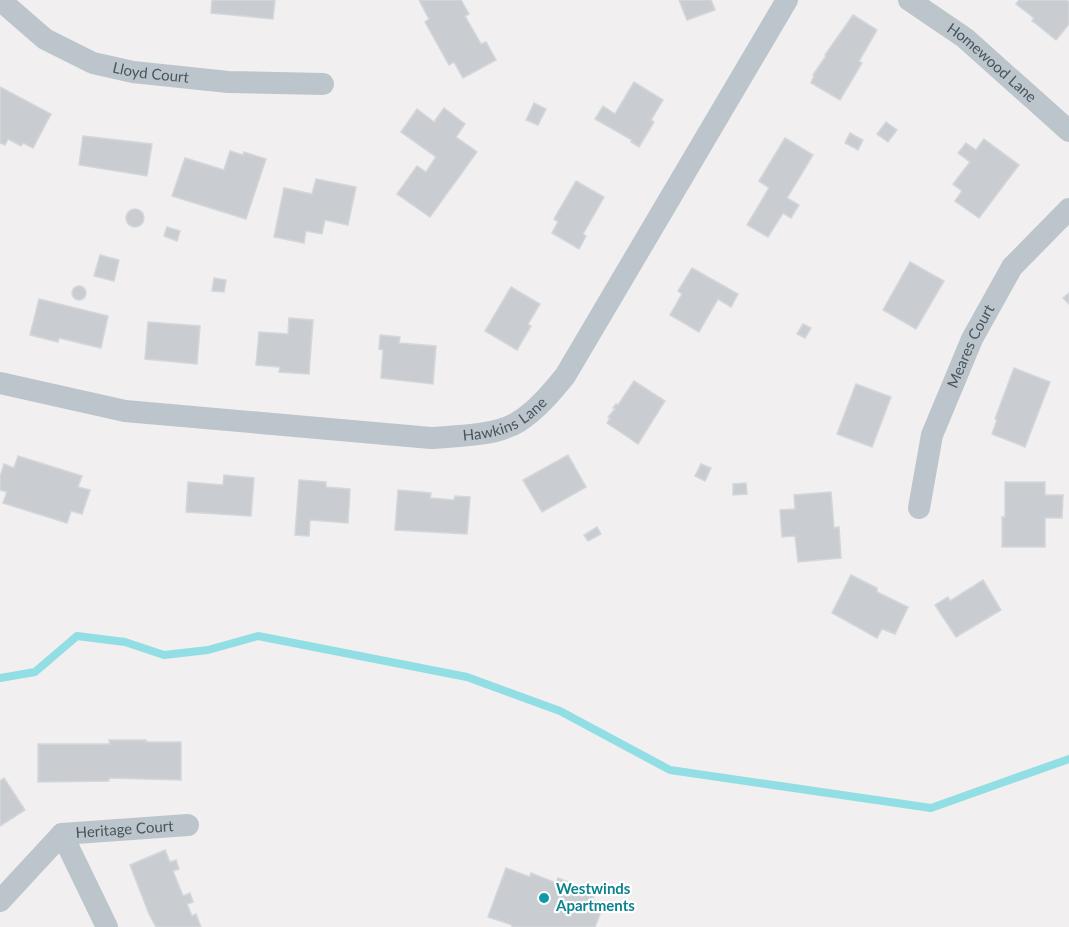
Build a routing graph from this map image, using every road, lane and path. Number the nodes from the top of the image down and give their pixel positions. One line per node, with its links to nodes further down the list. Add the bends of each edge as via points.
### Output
1 (0, 0): 4 (street, Lloyd Court, via 45,39 93,63 133,72 228,82)
2 (787, 0): 7 (street, Hawkins Lane, via 565,376 544,402 516,423 481,434 430,438 125,411)
3 (909, 0): 5 (street, Homewood Lane, via 965,38)
4 (323, 84)
5 (1069, 131)
6 (1069, 209): 8 (street, Meares Court, via 1012,267 972,339 932,435)
7 (0, 383)
8 (919, 508)
9 (188, 825): 10 (street, Heritage Court)
10 (62, 834): 11 (street, Heritage Court); 12 (street, Heritage Court)
11 (0, 901)
12 (107, 927)

